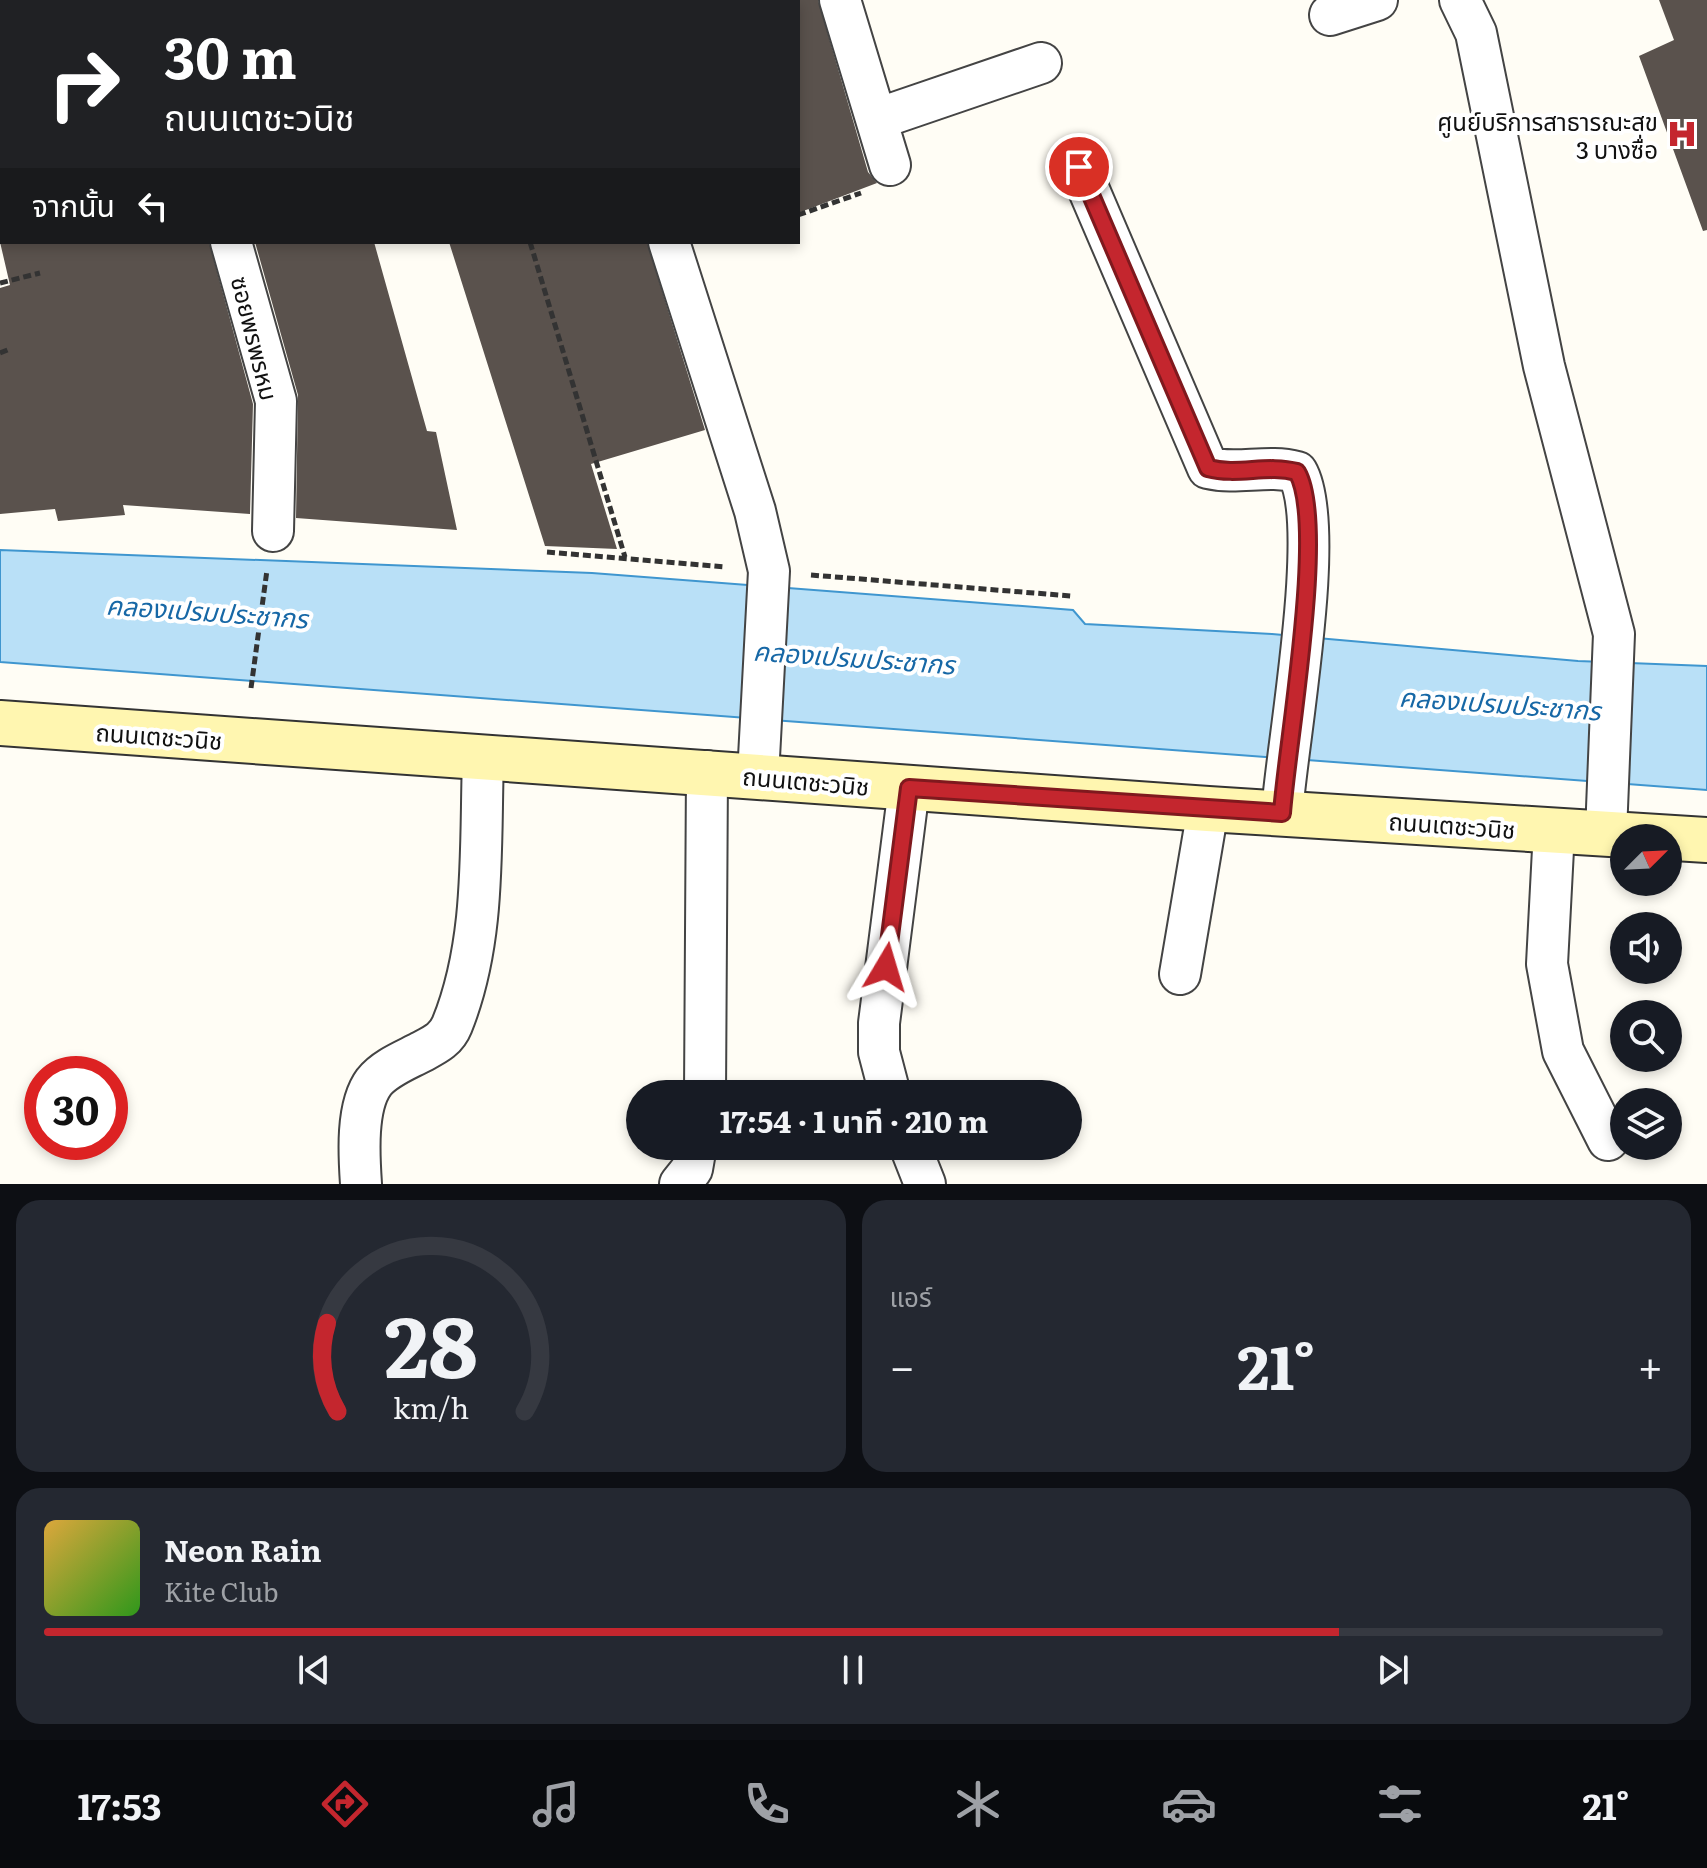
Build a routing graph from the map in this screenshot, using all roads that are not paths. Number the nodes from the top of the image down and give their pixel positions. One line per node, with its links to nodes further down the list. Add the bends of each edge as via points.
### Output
1 (840, 0): 6 (street)
2 (1377, 0): 4 (street)
3 (1460, 0): 20 (street, via 1476,33 1544,366 1616,652)
4 (1330, 15)
5 (1041, 63): 6 (street)
6 (877, 119): 8 (street)
7 (1079, 167): 18 (street, via 1208,468 1224,472 1279,467 1297,472 1305,485 1308,563)
8 (877, 178)
9 (232, 244): 11 (street, ซอยพรพรหม, via 276,401)
10 (670, 244): 15 (street, via 755,511 768,579)
11 (273, 531)
12 (0, 723): 13 (main road, ถนนเตชะวนิช)
13 (483, 758): 14 (main road, ถนนเตชะวนิช); 28 (street, via 477,935 456,1012 441,1042 374,1082 365,1102)
14 (707, 771): 15 (main road, ถนนเตชะวนิช); 23 (street)
15 (758, 776): 16 (main road, ถนนเตชะวนิช)
16 (909, 788): 17 (main road, ถนนเตชะวนิช); 24 (street, via 879,1023)
17 (1208, 809): 18 (main road, ถนนเตชะวนิช); 22 (street)
18 (1282, 813): 19 (main road, ถนนเตชะวนิช)
19 (1554, 830): 20 (main road, ถนนเตชะวนิช); 25 (street, via 1547,964 1563,1051)
20 (1606, 833): 21 (main road, ถนนเตชะวนิช)
21 (1707, 840)
22 (1180, 974)
23 (705, 1080)
24 (886, 1080)
25 (1608, 1140)
26 (694, 1160): 29 (street)
27 (916, 1160): 30 (street)
28 (361, 1184)
29 (680, 1184)
30 (925, 1184)

